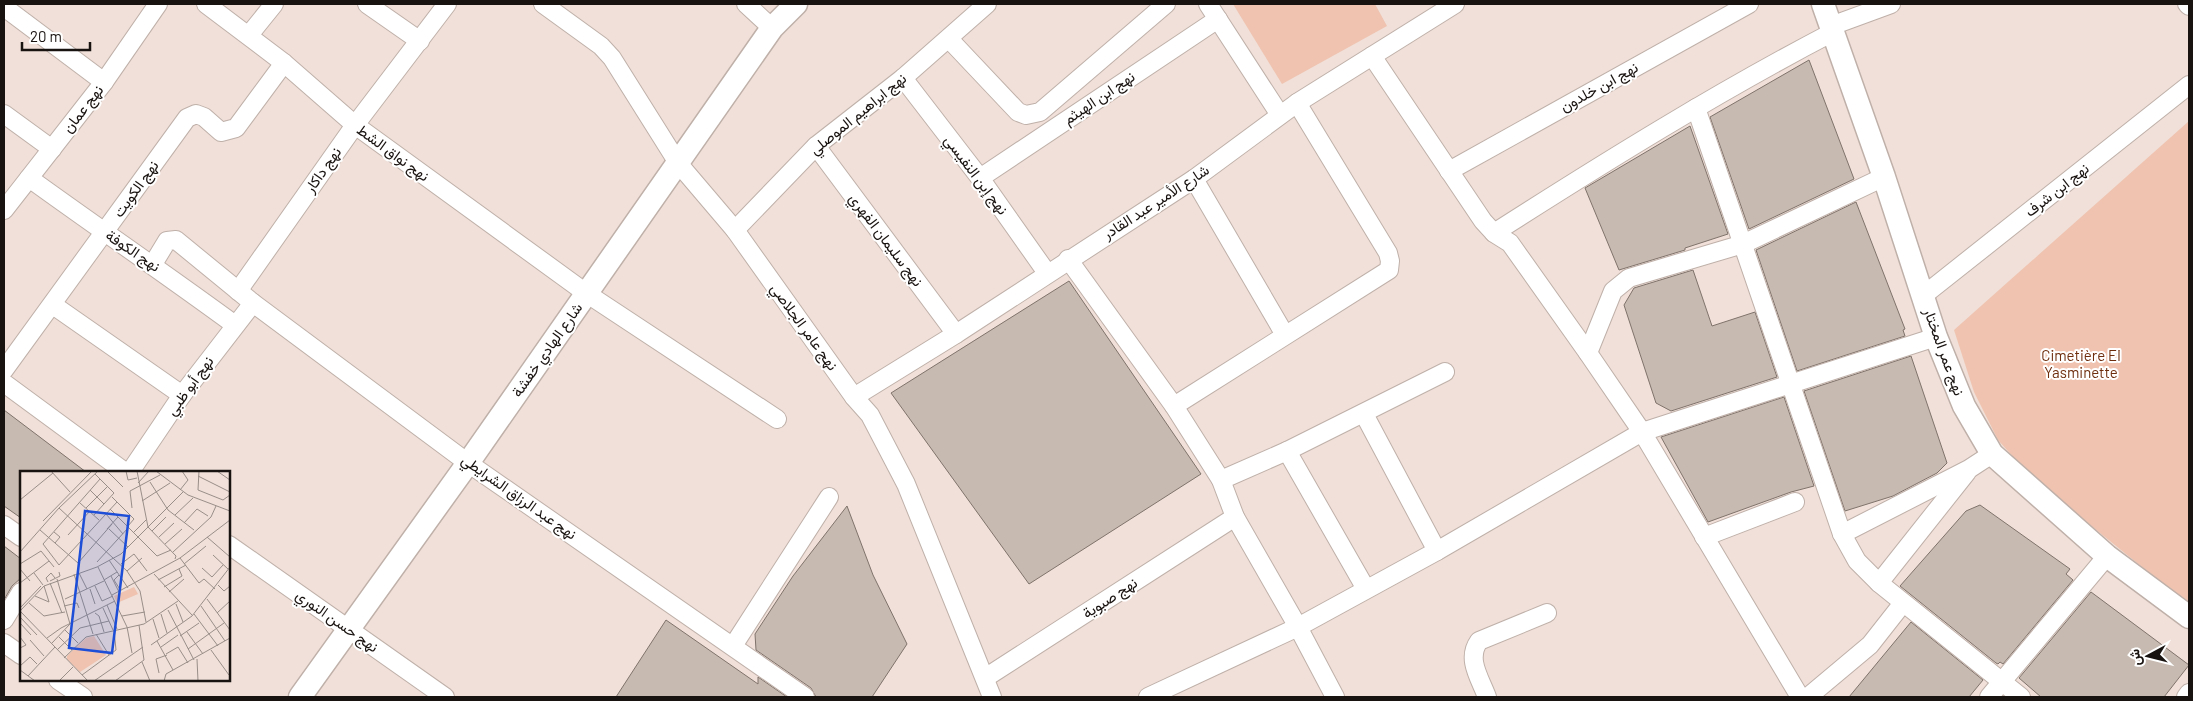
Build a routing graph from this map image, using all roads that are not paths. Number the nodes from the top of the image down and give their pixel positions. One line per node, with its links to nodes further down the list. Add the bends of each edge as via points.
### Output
1 (158, 4): 26 (street, نهج عمان)
2 (206, 4): 20 (street, نهج نواق الشط)
3 (274, 4): 20 (street)
4 (366, 4): 22 (street)
5 (447, 4): 22 (street, نهج داكار)
6 (543, 4): 35 (street, نهج عامر الجلاصي, via 601,46 612,58)
7 (746, 4): 18 (street)
8 (796, 4): 18 (street, شارع الهادي خفشة)
9 (987, 4): 21 (street, نهج ابراهيم الموصلي)
10 (1166, 4): 21 (street, via 1040,112 1026,115 1018,112)
11 (1208, 4): 17 (street)
12 (1455, 4): 23 (street, شارع الأمير عبد القادر)
13 (1749, 4): 36 (street, نهج ابن خلدون)
14 (1823, 4): 19 (street, نهج عمر المختار)
15 (1891, 4): 19 (street)
16 (4, 7): 26 (street)
17 (1218, 19): 31 (street); 39 (street, نهج ابن الهيثم)
18 (772, 28): 35 (street, شارع الهادي خفشة)
19 (1832, 29): 29 (street); 37 (street, نهج عمر المختار)
20 (249, 35): 24 (street, نهج نواق الشط)
21 (949, 39): 25 (street, نهج ابراهيم الموصلي)
22 (420, 41): 32 (street, نهج داكار)
23 (1372, 56): 28 (street, شارع الأمير عبد القادر); 36 (street)
24 (284, 63): 32 (street, نهج نواق الشط); 43 (street, نهج الكويت, via 236,128 221,132 204,117 196,114 187,118)
25 (903, 78): 33 (street, نهج ابراهيم الموصلي); 39 (street, نهج إبن النفيسي)
26 (104, 82): 34 (street, نهج عمان)
27 (2189, 85): 51 (street, نهج ابن شرف)
28 (1296, 103): 31 (street, شارع الأمير عبد القادر); 56 (street, via 1388,253 1390,262 1388,270 1376,279)
29 (1696, 108): 44 (street); 45 (street)
30 (4, 114): 34 (street)
31 (1280, 115): 40 (street, شارع الأمير عبد القادر)
32 (355, 125): 49 (street, نهج داكار); 50 (street, نهج نواق الشط)
33 (816, 146): 42 (street, نهج ابراهيم الموصلي); 55 (street, نهج سليمان الفهري)
34 (52, 150): 38 (street, نهج عمان)
35 (678, 163): 42 (street, نهج عامر الجلاصي); 50 (street, شارع الهادي خفشة)
36 (1449, 171): 44 (street)
37 (1884, 177): 45 (street); 51 (street, نهج عمر المختار)
38 (29, 178): 41 (street, نهج عمان); 43 (street, نهج الكوفة)
39 (980, 178): 48 (street, نهج إبن النفيسي)
40 (1194, 179): 46 (street, شارع الأمير عبد القادر); 56 (street)
41 (4, 210)
42 (734, 230): 64 (street, نهج عامر الجلاصي)
43 (105, 233): 47 (street, نهج الكوفة); 53 (street, نهج الكويت)
44 (1494, 233): 58 (street, via 1510,244)
45 (1743, 244): 58 (street, via 1629,278 1613,291); 62 (street)
46 (1068, 259): 48 (street, شارع الأمير عبد القادر); 65 (street)
47 (153, 264): 49 (street, نهج عبد الرزاق الشرايطي, via 167,241 176,240); 54 (street, نهج الكوفة)
48 (1047, 273): 55 (street, شارع الأمير عبد القادر)
49 (238, 291): 52 (street, نهج عبد الرزاق الشرايطي)
50 (586, 293): 67 (street, نهج نواق الشط); 71 (street, شارع الهادي خفشة)
51 (1924, 295): 57 (street, نهج عمر المختار)
52 (253, 303): 54 (street, نهج أبو ظبي); 71 (street, نهج عبد الرزاق الشرايطي)
53 (53, 305): 59 (street, نهج الكويت); 63 (street)
54 (235, 325): 63 (street, نهج أبو ظبي)
55 (956, 334): 64 (street, شارع الأمير عبد القادر)
56 (1285, 335): 65 (street)
57 (1936, 337): 62 (street); 70 (street, نهج عمر المختار, via 1964,406)
58 (1588, 353): 68 (street)
59 (4, 370)
60 (1445, 372): 66 (street)
61 (4, 383): 72 (street)
62 (1791, 385): 68 (street); 80 (street)
63 (182, 395): 74 (street, نهج أبو ظبي)
64 (854, 397): 98 (street, نهج عامر الجلاصي, via 870,415 906,484)
65 (1174, 406): 75 (street)
66 (1364, 414): 69 (street); 84 (street)
67 (777, 419)
68 (1642, 432): 82 (street); 84 (street)
69 (1287, 451): 75 (street); 87 (street)
70 (1992, 454): 73 (street); 85 (street, نهج عمر المختار)
71 (468, 463): 94 (street, شارع الهادي خفشة); 96 (street, نهج عبد الرزاق الشرايطي)
72 (114, 469)
73 (1969, 469): 80 (street); 86 (street)
74 (131, 471)
75 (1220, 480): 78 (street)
76 (829, 497): 96 (street)
77 (1794, 502): 82 (street)
78 (1235, 517): 93 (street); 98 (street, نهج صبوية)
79 (4, 525): 81 (street)
80 (1842, 534): 86 (street, via 1857,561)
81 (20, 536)
82 (1704, 537): 110 (street)
83 (230, 546): 94 (street, نهج حسن النوري)
84 (1437, 551): 87 (street)
85 (2107, 556): 91 (street, نهج عمر المختار); 100 (street)
86 (1879, 584): 89 (street)
87 (1366, 589): 93 (street)
88 (20, 594): 92 (street)
89 (1903, 603): 100 (street); 111 (street, via 1870,645)
90 (1547, 612): 109 (street, via 1479,641 1472,657)
91 (2189, 617)
92 (4, 620)
93 (1298, 627): 107 (street); 108 (street)
94 (348, 630): 103 (street, شارع الهادي خفشة); 104 (street, نهج حسن النوري)
95 (4, 643): 97 (street)
96 (733, 646): 105 (street, نهج عبد الرزاق الشرايطي)
97 (20, 654)
98 (985, 678): 106 (street, نهج عامر الجلاصي)
99 (59, 681): 102 (street)
100 (2001, 682): 112 (street); 113 (street)
101 (2189, 693): 114 (street)
102 (83, 697)
103 (300, 697)
104 (445, 697)
105 (805, 697)
106 (992, 697)
107 (1148, 697)
108 (1335, 697)
109 (1487, 697)
110 (1800, 697)
111 (1808, 697)
112 (1989, 697)
113 (2021, 697)
114 (2186, 697)

